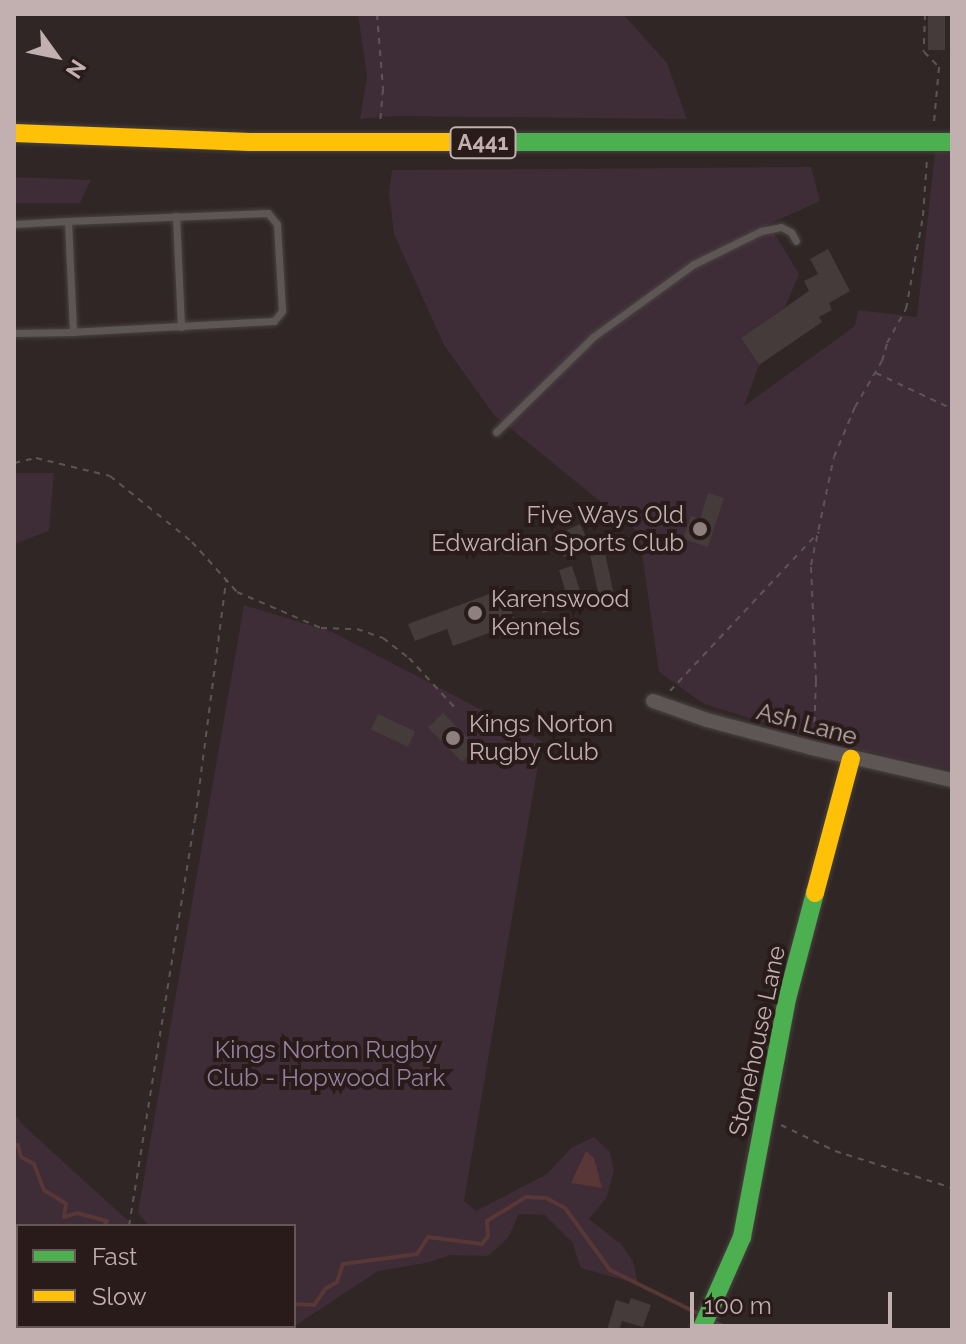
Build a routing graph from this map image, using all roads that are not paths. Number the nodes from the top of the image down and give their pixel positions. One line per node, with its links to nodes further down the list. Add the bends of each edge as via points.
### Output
1 (14, 133): 2 (main road, A441, via 250,142)
2 (952, 142)
3 (176, 216): 4 (lane); 7 (lane); 7 (lane, via 268,213 277,224 282,311 274,321)
4 (68, 221): 5 (lane); 8 (lane)
5 (14, 224)
6 (796, 241): 10 (lane, via 781,227 761,231 694,264 593,337)
7 (181, 327): 8 (lane)
8 (73, 332): 9 (lane)
9 (14, 333)
10 (496, 432)
11 (653, 701): 12 (street, Ash Lane)
12 (851, 759): 13 (street, Ash Lane); 14 (main road, Stonehouse Lane, via 787,999 742,1237)
13 (952, 780)
14 (701, 1330)

